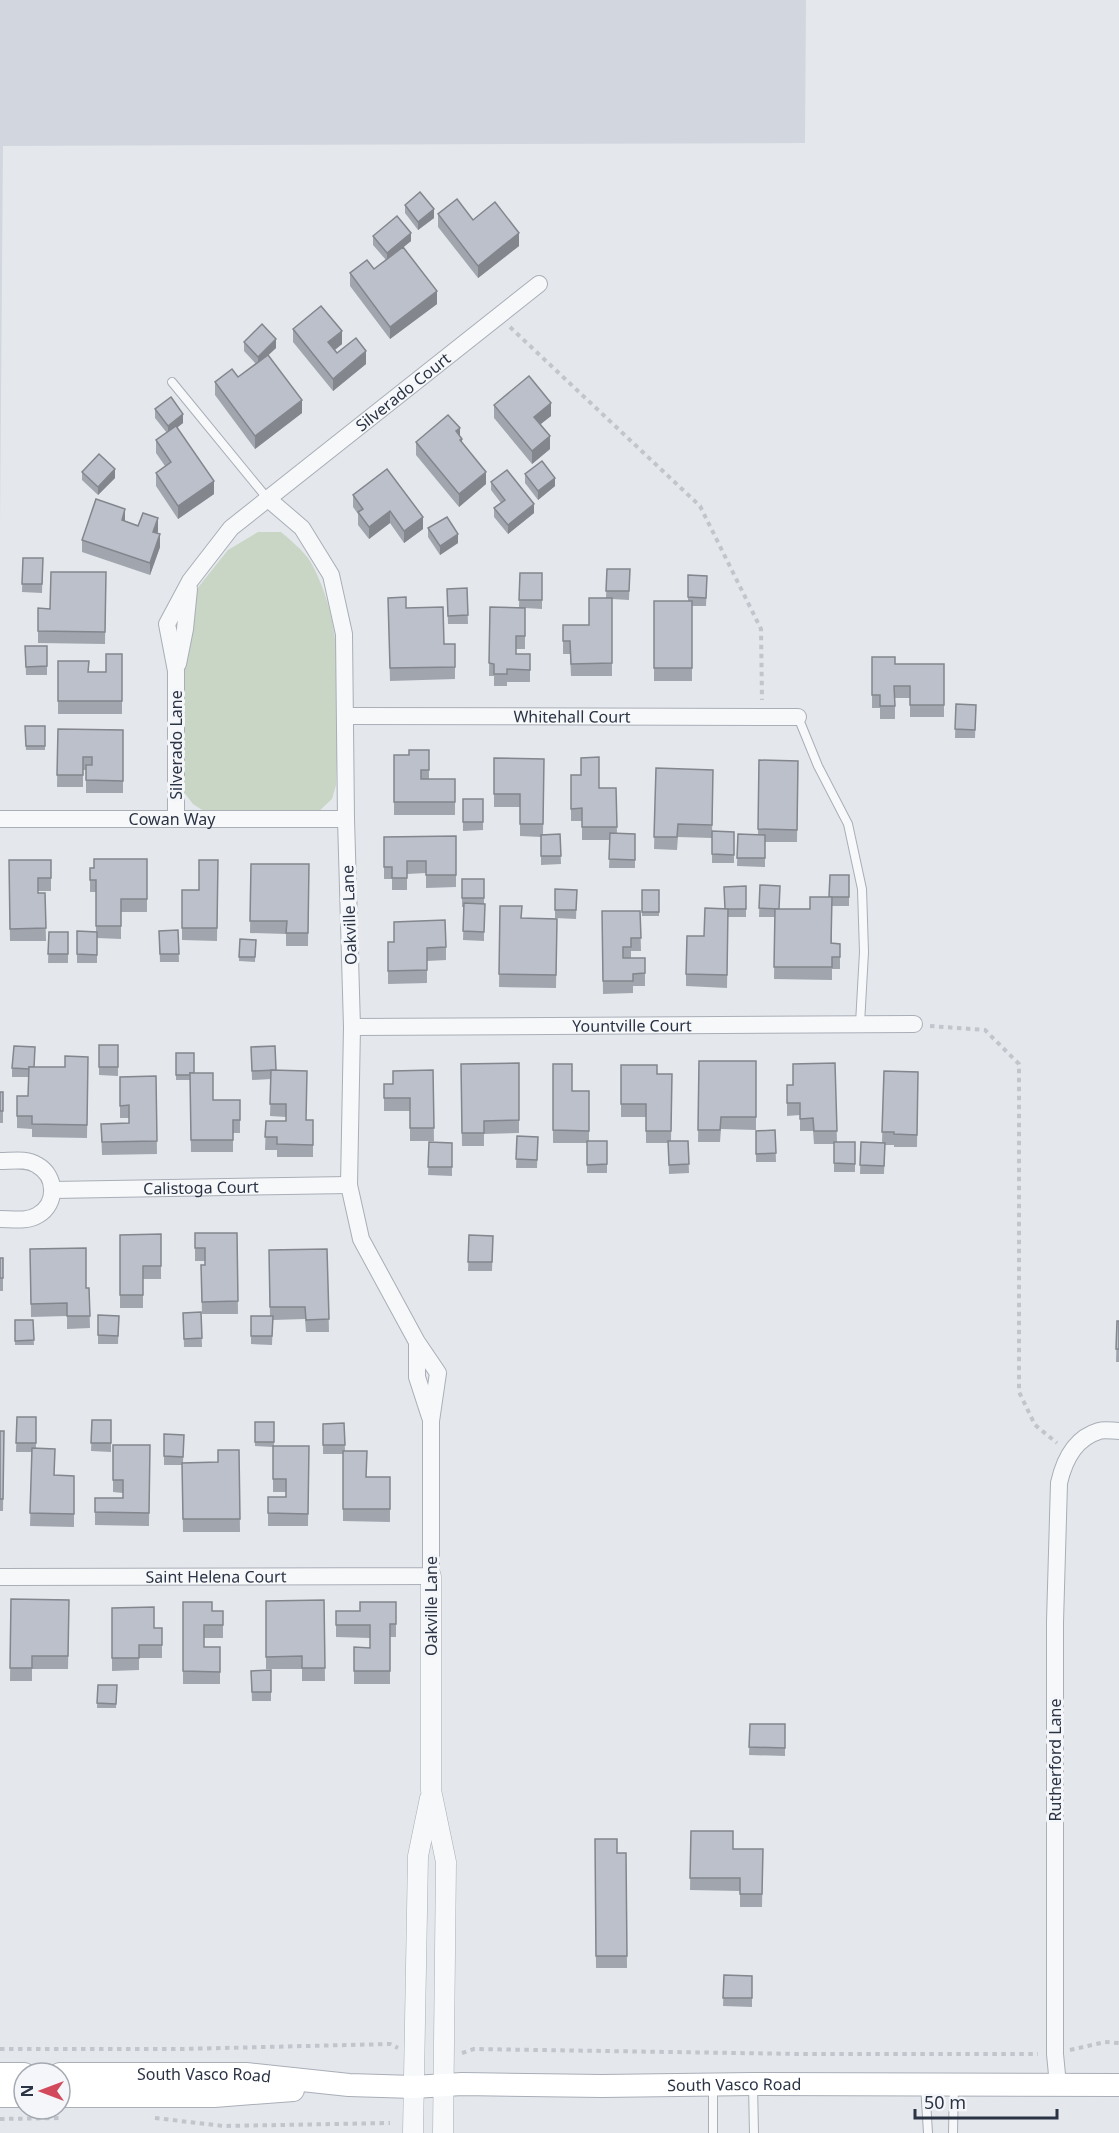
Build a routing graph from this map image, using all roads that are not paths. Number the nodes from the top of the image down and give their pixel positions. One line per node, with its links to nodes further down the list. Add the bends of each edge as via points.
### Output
1 (539, 284): 3 (street, Silverado Court)
2 (172, 382): 3 (lane)
3 (267, 498): 4 (street, Oakville Lane, via 302,528 331,575 344,634); 7 (street, Silverado Lane, via 231,528 190,581 166,624 176,671)
4 (347, 716): 5 (street, Whitehall Court); 8 (street, Oakville Lane)
5 (798, 717): 9 (lane, via 848,824 862,889)
6 (0, 819): 7 (street, Cowan Way)
7 (176, 819): 8 (street, Cowan Way)
8 (346, 819): 11 (street, Oakville Lane)
9 (860, 1024): 10 (street, Yountville Court); 11 (street, Yountville Court)
10 (914, 1024)
11 (352, 1027): 13 (street, Oakville Lane)
12 (0, 1161): 14 (street, via 38,1165 48,1174)
13 (349, 1185): 14 (street, Calistoga Court); 17 (street, Oakville Lane, via 361,1239 438,1373 431,1421)
14 (53, 1190): 15 (street, via 47,1206 38,1215 29,1219)
15 (0, 1219)
16 (1119, 1431): 27 (street, Rutherford Lane, via 1100,1431 1075,1447 1059,1483 1055,1622)
17 (431, 1576): 18 (street, Saint Helena Court); 19 (street, Oakville Lane)
18 (0, 1577)
19 (431, 1790): 24 (street, Oakville Lane, via 446,1862); 29 (street, Oakville Lane, via 418,1856)
20 (72, 2074): 23 (main road, South Vasco Road, via 246,2074)
21 (753, 2084): 25 (main road, South Vasco Road); 26 (main road, South Vasco Road); 34 (lane)
22 (954, 2084): 26 (main road, South Vasco Road); 27 (main road, South Vasco Road); 36 (lane)
23 (349, 2085): 29 (main road, South Vasco Road); 30 (main road, South Vasco Road, via 214,2096)
24 (443, 2085): 25 (main road, South Vasco Road); 29 (main road, South Vasco Road); 32 (street, Oakville Lane)
25 (713, 2085): 33 (lane)
26 (925, 2085): 35 (lane)
27 (1058, 2085): 28 (main road, South Vasco Road)
28 (1119, 2085)
29 (414, 2087): 31 (street, Oakville Lane)
30 (72, 2096)
31 (413, 2133)
32 (443, 2133)
33 (713, 2133)
34 (754, 2133)
35 (928, 2133)
36 (953, 2133)

